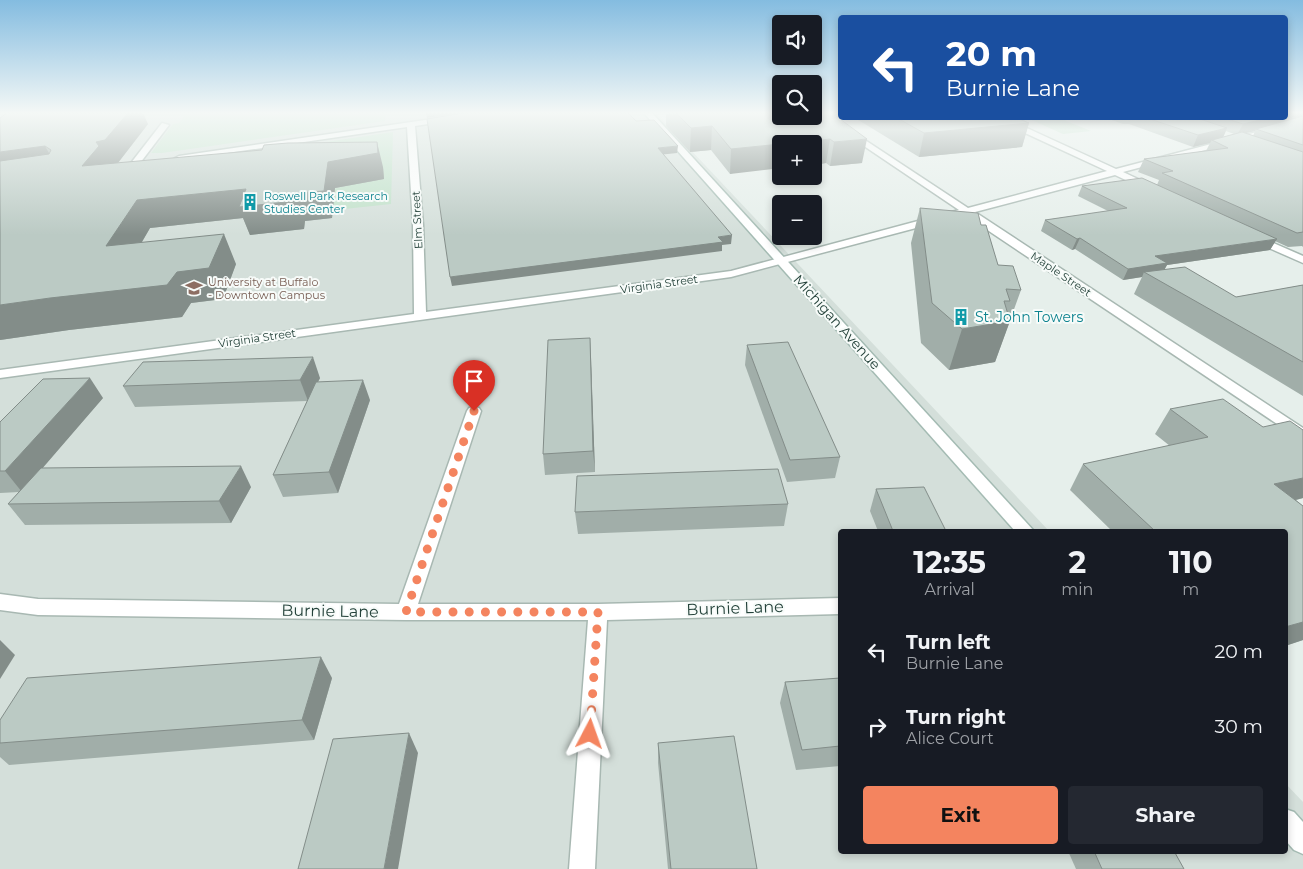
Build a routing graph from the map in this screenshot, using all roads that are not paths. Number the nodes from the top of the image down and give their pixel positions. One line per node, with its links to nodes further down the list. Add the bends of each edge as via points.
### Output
1 (140, 154): 9 (street, via 130,166)
2 (210, 154): 8 (street)
3 (413, 154): 16 (street, Elm Street)
4 (685, 154): 15 (street, Michigan Avenue)
5 (880, 154): 12 (street, Maple Street)
6 (1076, 154): 10 (street)
7 (1185, 154): 10 (street, Virginia Street)
8 (166, 160)
9 (147, 163)
10 (1116, 172): 11 (street); 12 (street, Virginia Street)
11 (1157, 192)
12 (967, 211): 15 (street, Virginia Street); 19 (street, Maple Street)
13 (1244, 233): 14 (street)
14 (1303, 260)
15 (782, 261): 16 (street, Virginia Street, via 732,274); 20 (street, Michigan Avenue)
16 (420, 316): 17 (street, Virginia Street)
17 (0, 374)
18 (474, 411): 23 (street)
19 (1303, 435)
20 (1023, 529)
21 (0, 602): 23 (street, Burnie Lane, via 48,607)
22 (838, 606): 24 (street, Burnie Lane)
23 (406, 612): 24 (street, Burnie Lane)
24 (598, 612): 27 (street)
25 (1288, 824): 26 (street)
26 (1303, 841)
27 (582, 869)

